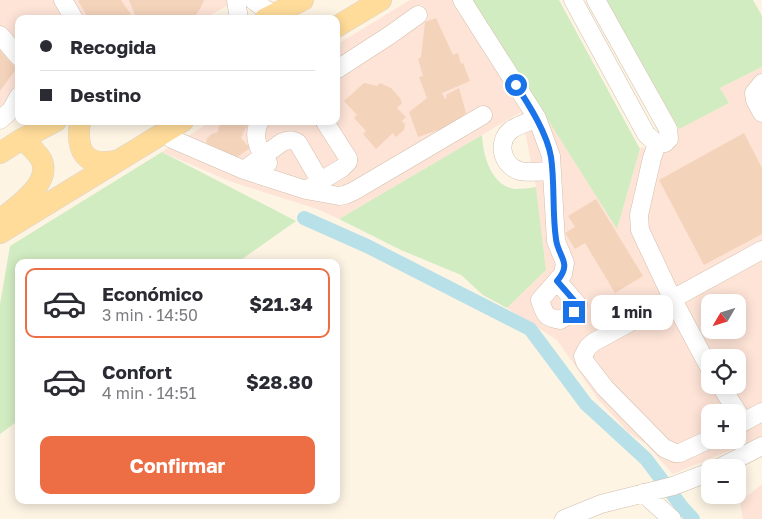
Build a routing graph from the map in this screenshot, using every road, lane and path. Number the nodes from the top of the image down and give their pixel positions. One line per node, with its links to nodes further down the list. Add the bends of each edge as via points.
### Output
1 (63, 0): 9 (street)
2 (236, 0): 10 (street)
3 (253, 0): 11 (street)
4 (303, 0): 12 (main road)
5 (381, 0): 15 (main road)
6 (462, 0): 24 (street)
7 (573, 0): 16 (street)
8 (596, 0): 14 (street)
9 (72, 15)
10 (238, 15)
11 (269, 15)
12 (272, 15)
13 (418, 15): 19 (street)
14 (606, 18): 16 (street); 33 (street, via 668,129 668,139)
15 (340, 25)
16 (588, 29): 33 (street, via 646,134)
17 (0, 35): 18 (street)
18 (15, 52)
19 (340, 67)
20 (762, 83): 22 (street, via 754,93)
21 (15, 103): 25 (street)
22 (762, 113)
23 (483, 115): 38 (street, via 345,195 332,195)
24 (537, 118): 37 (street, via 551,156); 37 (street, via 510,130 503,152 508,164 519,171)
25 (0, 120)
26 (0, 125): 32 (street)
27 (48, 125): 32 (main road)
28 (80, 125): 35 (main road, via 78,139 82,151 91,160)
29 (258, 125): 36 (street, via 255,135)
30 (327, 125): 38 (street, via 348,162)
31 (175, 126): 35 (main road); 36 (street, via 172,139)
32 (22, 139): 34 (main road); 39 (main road, via 35,151 44,169 33,191)
33 (658, 144): 43 (street, via 652,158 639,224 642,237)
34 (0, 153)
35 (115, 161): 40 (main road)
36 (258, 166): 38 (street); 38 (street, via 286,140 294,140 298,143)
37 (552, 170): 42 (street, via 556,241 565,263 563,274)
38 (313, 186)
39 (0, 220)
40 (0, 233)
41 (762, 250): 43 (street)
42 (557, 281)
43 (672, 298): 44 (street); 47 (street, via 594,342 583,356 605,388 664,448 675,454)
44 (701, 351)
45 (762, 412): 46 (street)
46 (746, 420)
47 (701, 443)
48 (762, 446): 49 (street)
49 (736, 459)
50 (701, 475): 51 (street)
51 (658, 489): 52 (street, via 601,504); 53 (street)
52 (564, 519)
53 (672, 519)

